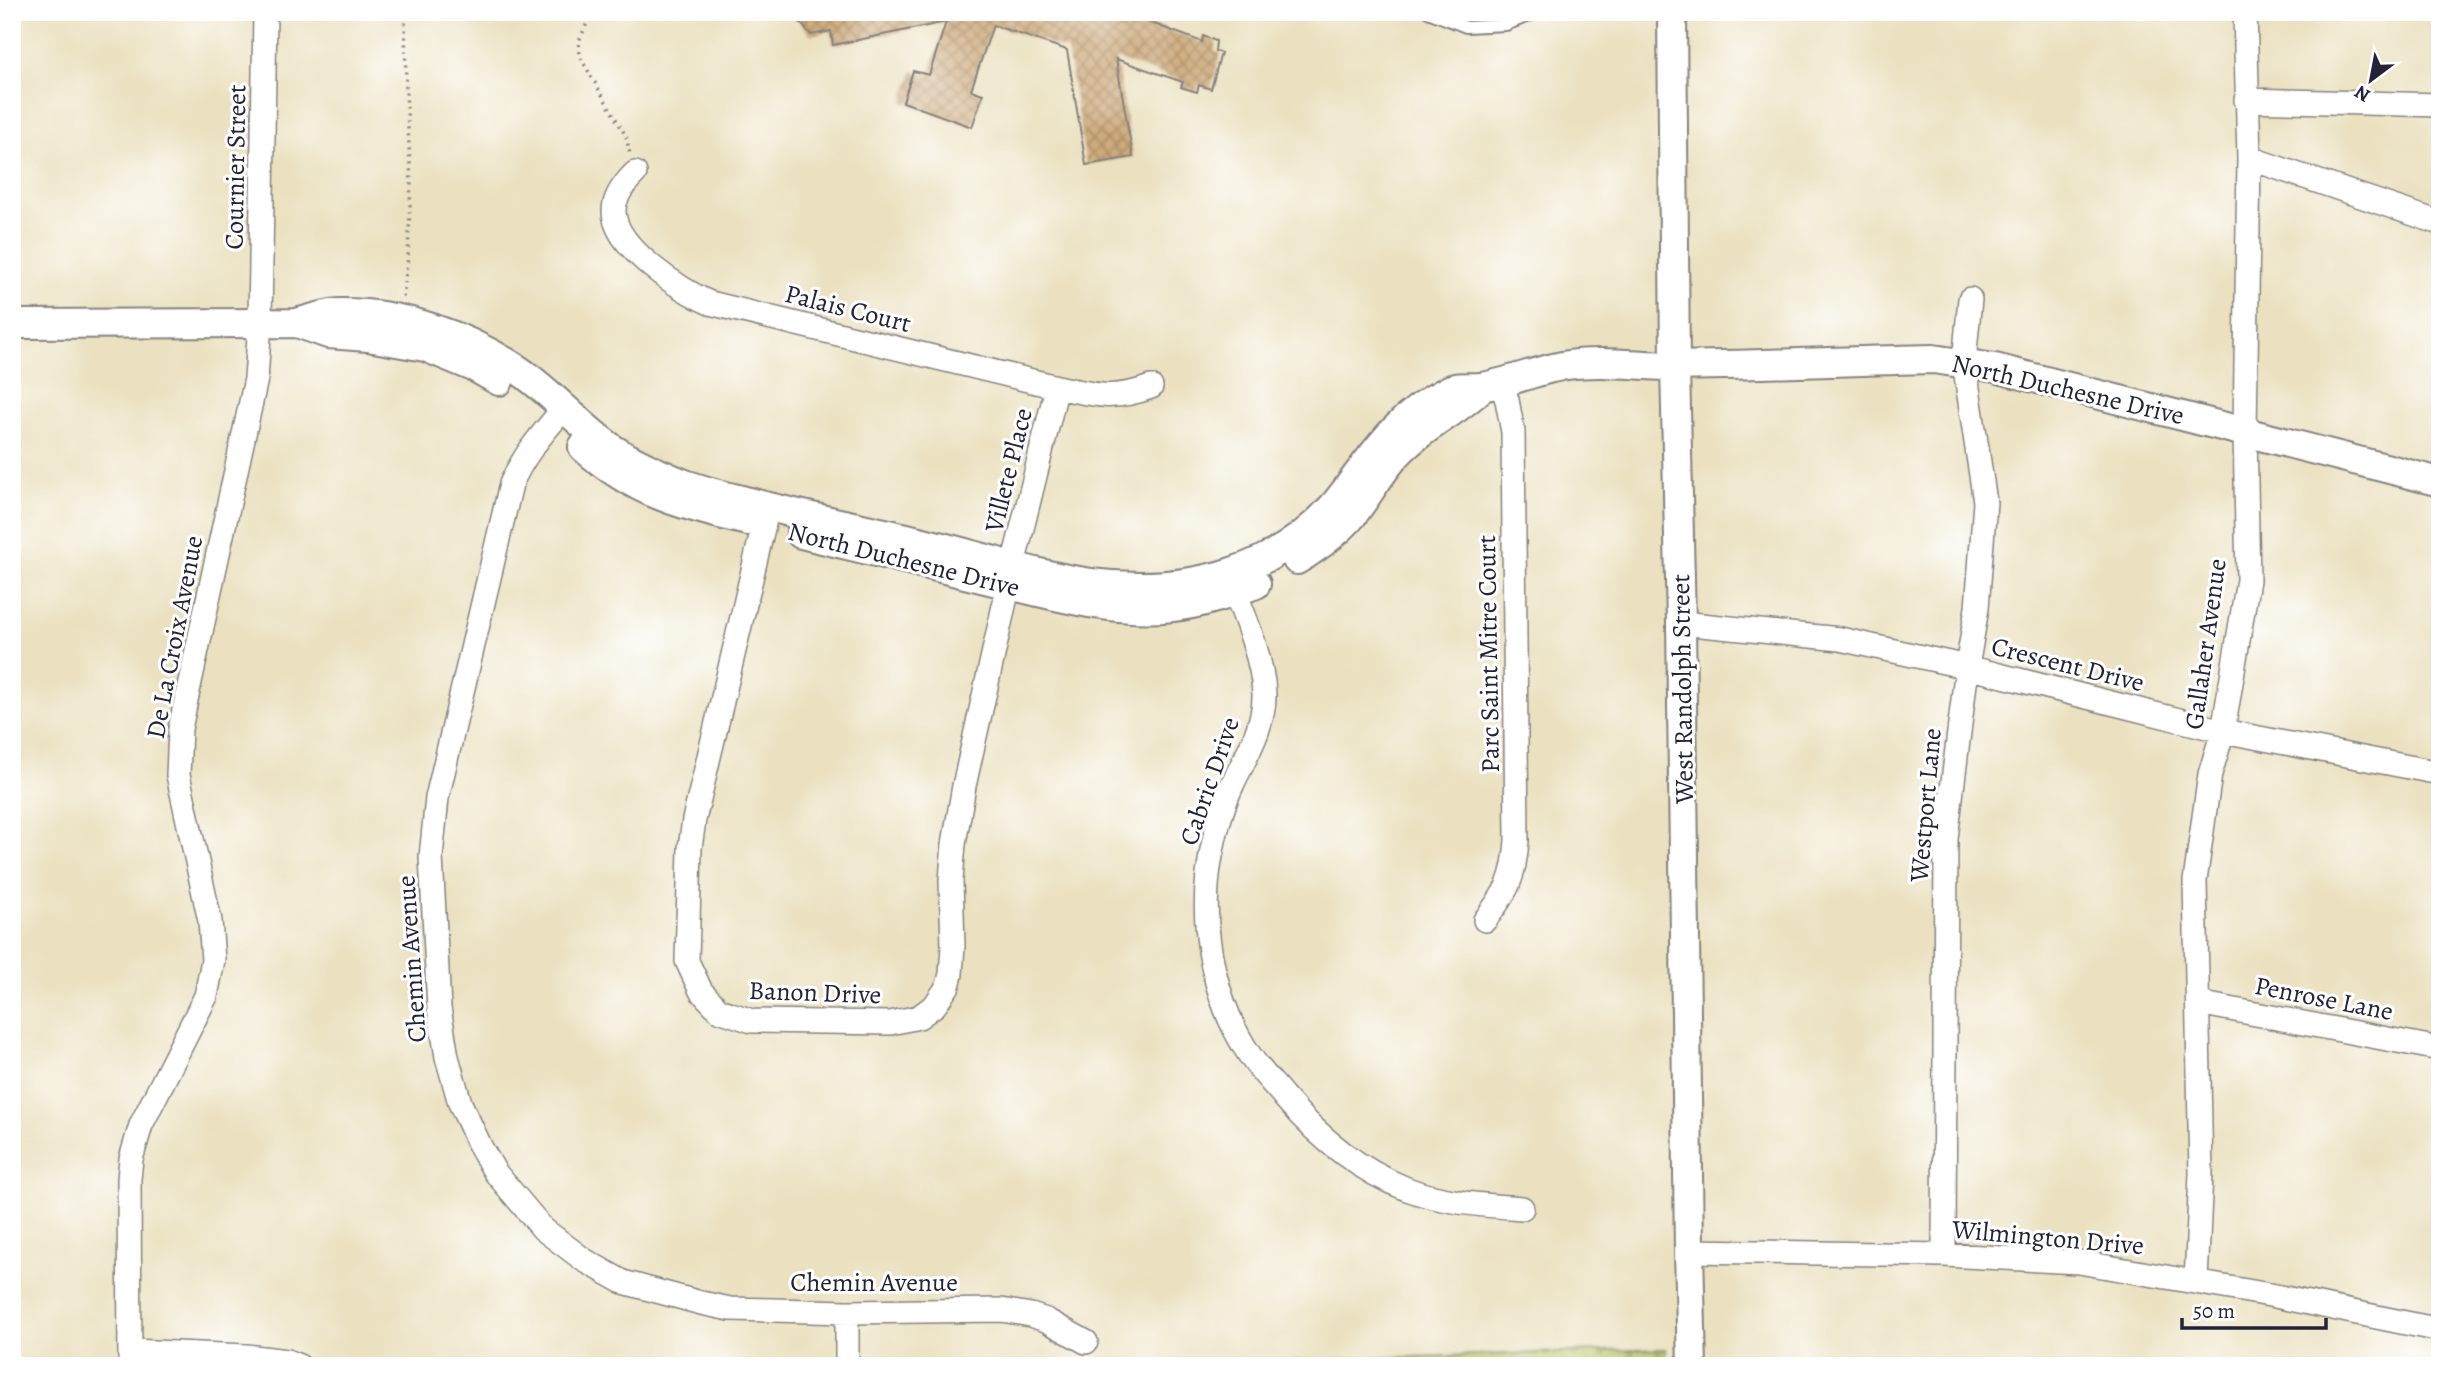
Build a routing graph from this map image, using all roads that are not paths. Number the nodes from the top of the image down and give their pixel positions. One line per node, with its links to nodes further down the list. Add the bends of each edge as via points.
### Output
1 (265, 12): 12 (street, Cournier Street)
2 (1428, 12): 3 (lane, via 1465,27 1506,25)
3 (1539, 12)
4 (1672, 12): 16 (street, West Randolph Street)
5 (2245, 12): 6 (street, Gallaher Avenue)
6 (2246, 100): 7 (street); 8 (street, Gallaher Avenue)
7 (2440, 105)
8 (2249, 158): 10 (street); 21 (street, Gallaher Avenue)
9 (635, 173): 18 (street, Palais Court, via 613,207 615,220 624,238 650,265 689,294 710,303)
10 (2440, 223)
11 (1970, 299): 15 (street, Westport Lane)
12 (260, 322): 13 (street, North Duchesne Drive); 14 (street, North Duchesne Drive); 40 (street, De La Croix Avenue, via 249,416 178,752 178,775 213,960 206,996 141,1125 131,1159)
13 (297, 323): 20 (street, North Duchesne Drive, via 328,334 425,347 476,368); 20 (street, North Duchesne Drive, via 343,313 439,330 518,370)
14 (12, 324)
15 (1964, 362): 16 (street, North Duchesne Drive); 21 (street, North Duchesne Drive); 27 (street, Westport Lane, via 1985,502 1977,608)
16 (1675, 366): 17 (street, North Duchesne Drive, via 1571,364); 26 (street, West Randolph Street)
17 (1491, 384): 25 (street, North Duchesne Drive, via 1460,386 1413,413 1380,444 1345,493 1304,533); 30 (street, Parc Saint Mitre Court, via 1507,400 1513,432 1517,841 1507,891)
18 (1057, 387): 19 (street, Palais Court, via 1126,396); 24 (street, Villete Place)
19 (1151, 387)
20 (559, 415): 23 (street, North Duchesne Drive, via 637,463); 37 (street, Chemin Avenue, via 524,457 510,484 437,798 432,836 439,1008 460,1103 495,1172 526,1210 543,1229 601,1271 646,1289 730,1309)
21 (2245, 432): 22 (street, North Duchesne Drive); 28 (street, Gallaher Avenue, via 2248,580)
22 (2440, 482)
23 (766, 516): 24 (street, North Duchesne Drive, via 923,541); 24 (street, Banon Drive, via 690,848 687,961 710,1002 741,1019 890,1023 919,1017 942,996 952,961 951,880 959,812)
24 (1011, 575): 25 (street, North Duchesne Drive, via 1144,587)
25 (1231, 583): 33 (street, Cabric Drive, via 1244,614 1264,693 1256,732 1224,804 1206,896 1218,988 1237,1031 1262,1071 1309,1125 1366,1169 1424,1195)
26 (1681, 623): 27 (street, Crescent Drive, via 1840,639); 34 (street, West Randolph Street)
27 (1967, 667): 28 (street, Crescent Drive); 35 (street, Westport Lane, via 1946,838)
28 (2223, 731): 29 (street, Crescent Drive); 31 (street, Gallaher Avenue, via 2210,774 2195,881)
29 (2440, 774)
30 (1485, 920)
31 (2197, 1003): 32 (street, Penrose Lane); 36 (street, Gallaher Avenue, via 2201,1174)
32 (2440, 1049)
33 (1521, 1208)
34 (1689, 1251): 35 (street, Wilmington Drive); 43 (street, West Randolph Street)
35 (1944, 1255): 36 (street, Wilmington Drive, via 2079,1262)
36 (2196, 1282): 38 (street, Wilmington Drive)
37 (847, 1312): 39 (street, Chemin Avenue, via 1001,1310 1046,1320); 42 (street)
38 (2440, 1330)
39 (1086, 1342)
40 (130, 1358): 41 (street, via 246,1356)
41 (299, 1366)
42 (847, 1366)
43 (1692, 1366)

